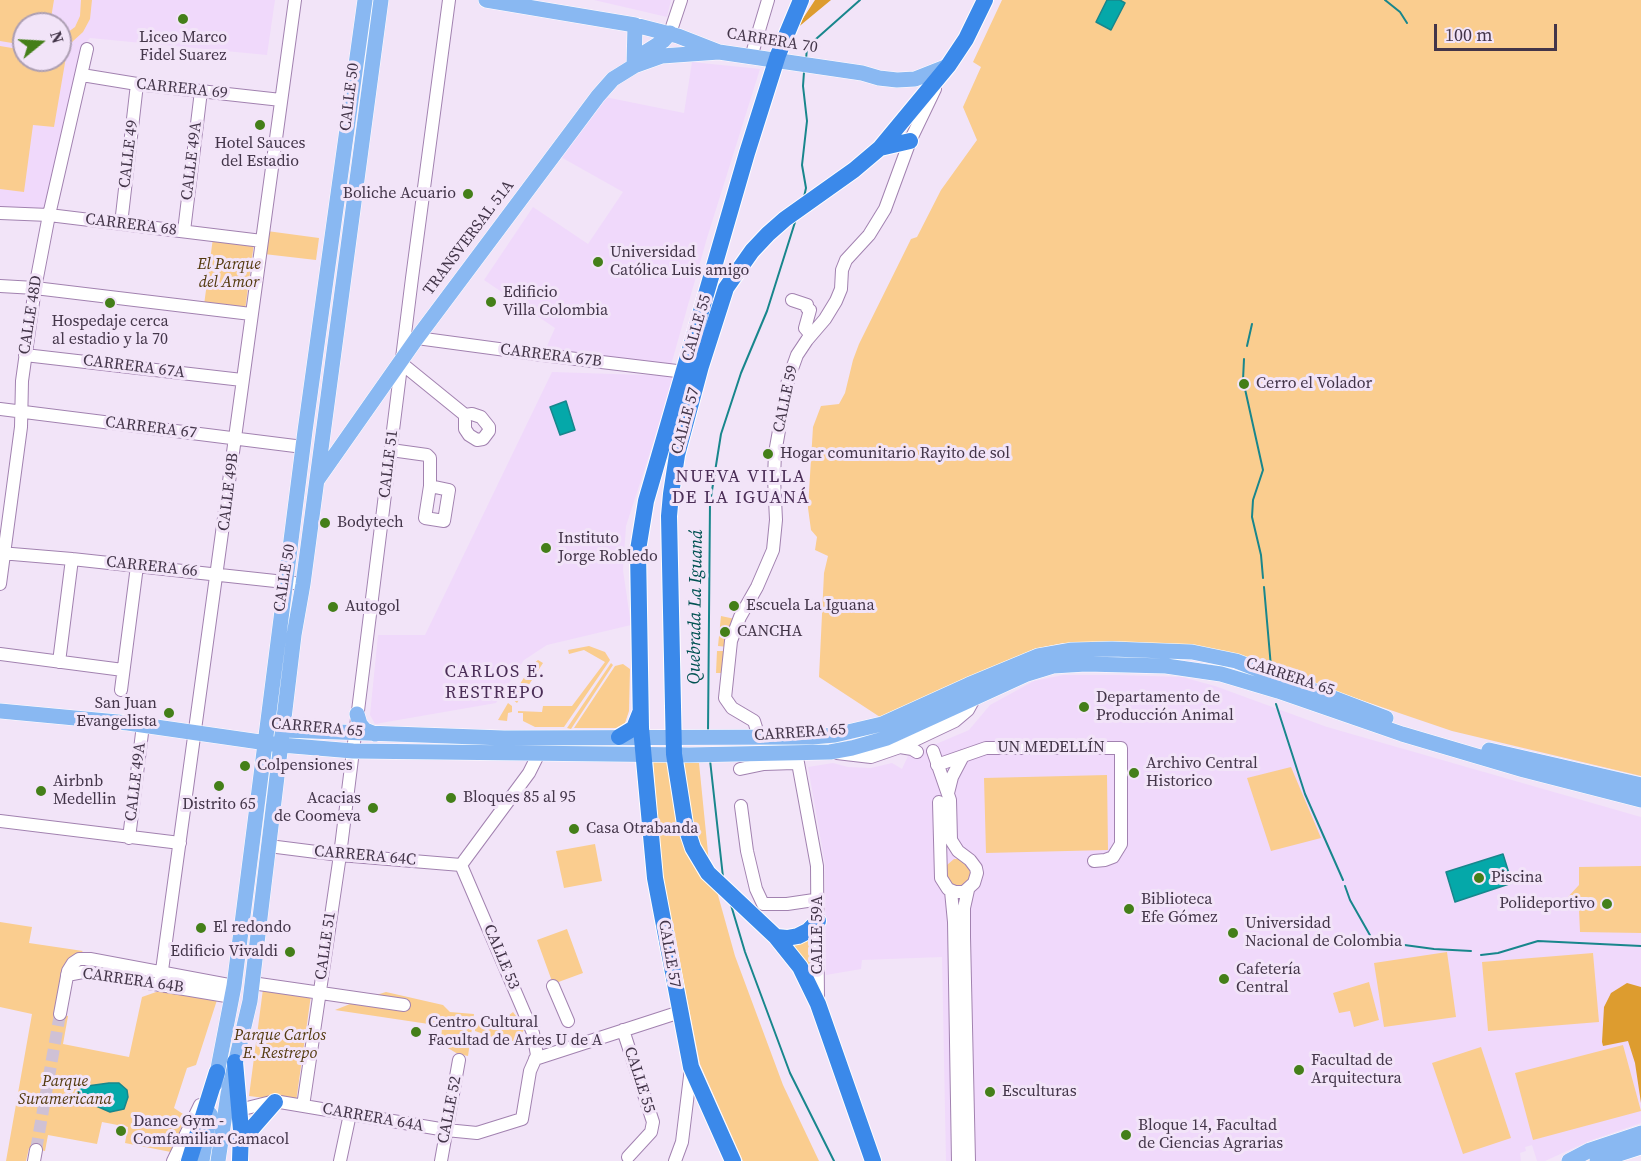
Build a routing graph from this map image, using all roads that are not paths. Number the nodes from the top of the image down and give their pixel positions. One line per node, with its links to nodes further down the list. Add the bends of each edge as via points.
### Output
1 (295, 0): 22 (street, CALLE 49B)
2 (365, 0): 45 (main road, CALLE 50)
3 (381, 0): 47 (main road, CALLE 50)
4 (486, 0): 10 (main road, CARRERA 70)
5 (681, 0): 12 (street)
6 (768, 0): 15 (street)
7 (801, 0): 16 (highway, CALLE 55)
8 (986, 0): 18 (highway, CALLE 57)
9 (449, 2): 38 (street, CALLE 51)
10 (547, 5): 11 (main road, CARRERA 70)
11 (635, 25): 12 (main road, CARRERA 70); 17 (main road)
12 (670, 33): 14 (main road, CARRERA 70); 17 (main road, TRANSVERSAL 51A)
13 (87, 50): 19 (street, CALLE 48D)
14 (719, 52): 15 (main road, CARRERA 70); 17 (main road, via 662,56)
15 (751, 57): 16 (main road, CARRERA 70)
16 (782, 61): 18 (main road, CARRERA 70, via 897,80); 30 (highway, CALLE 55, via 744,164)
17 (634, 66): 36 (main road, TRANSVERSAL 51A, via 613,79 598,96)
18 (945, 71): 23 (street, CALLE 59); 24 (highway, CALLE 57)
19 (82, 75): 20 (street, CARRERA 69); 26 (street, CALLE 48D)
20 (137, 84): 21 (street, CARRERA 69); 27 (street, CALLE 49)
21 (201, 91): 22 (street, CARRERA 69); 28 (street, CALLE 49A)
22 (281, 100): 29 (street, CALLE 49B)
23 (910, 141): 24 (highway); 35 (street, CALLE 59, via 885,209 846,260 836,301)
24 (880, 148): 30 (highway, CALLE 57, via 777,226 738,270)
25 (0, 213): 26 (street, CARRERA 68)
26 (49, 215): 27 (street, CARRERA 68); 32 (street, CALLE 48D)
27 (122, 224): 28 (street, CARRERA 68)
28 (184, 231): 29 (street, CARRERA 68)
29 (262, 241): 34 (street, CALLE 49B)
30 (718, 285): 39 (highway, CALLE 55); 73 (highway, CALLE 57, via 677,455 669,516)
31 (0, 286): 32 (street)
32 (35, 288): 34 (street); 37 (street, CALLE 48D)
33 (792, 300): 35 (street, via 810,310 805,328)
34 (251, 314): 40 (street, CALLE 49B)
35 (811, 334): 74 (street, CALLE 59, via 792,364 778,434 773,550 740,617 729,654 725,698 732,708 754,721)
36 (417, 338): 38 (main road, TRANSVERSAL 51A); 39 (street, CARRERA 67B)
37 (25, 355): 40 (street, CARRERA 67A); 42 (street, CALLE 48D)
38 (401, 363): 43 (street); 46 (street, CALLE 51); 48 (main road, TRANSVERSAL 51A)
39 (685, 372): 62 (highway, CALLE 55, via 640,530)
40 (242, 380): 44 (street, CALLE 49B)
41 (0, 409): 42 (street, CARRERA 67)
42 (23, 411): 44 (street, CARRERA 67); 50 (street, CALLE 48D)
43 (465, 415)
44 (236, 439): 45 (street, CARRERA 67); 53 (street, CALLE 49B)
45 (303, 447): 47 (main road); 54 (main road, CALLE 50)
46 (390, 450): 49 (street, via 427,455); 64 (street, CALLE 51)
47 (318, 465): 48 (main road, CALLE 50)
48 (316, 482): 56 (main road, CALLE 50)
49 (430, 486)
50 (2, 553): 51 (street, CARRERA 66); 55 (street, CALLE 48D)
51 (72, 559): 52 (street, CARRERA 66); 58 (street)
52 (137, 566): 53 (street, CARRERA 66); 59 (street)
53 (217, 576): 54 (street, CARRERA 66); 67 (street, CALLE 49B)
54 (286, 582): 56 (street, CARRERA 66); 76 (main road, CALLE 50)
55 (0, 584)
56 (303, 584): 75 (main road, CALLE 50)
57 (0, 654): 58 (street)
58 (59, 662): 59 (street)
59 (123, 670): 60 (street)
60 (121, 690)
61 (974, 699): 66 (street, via 964,715); 79 (main road, CARRERA 65, via 887,738); 91 (main road, CARRERA 65, via 1027,674 1062,664 1200,670 1278,691 1402,734)
62 (640, 710): 70 (highway, via 634,728); 72 (highway, CALLE 55)
63 (0, 711): 65 (main road, CARRERA 65)
64 (357, 714): 68 (street, CALLE 51); 69 (main road, via 365,730)
65 (143, 726): 67 (main road, CARRERA 65); 94 (street, CALLE 49A)
66 (938, 729): 77 (street); 87 (street, via 932,748)
67 (195, 733): 76 (main road, CARRERA 65); 95 (street, CALLE 49B)
68 (355, 734): 69 (main road, CARRERA 65); 75 (main road, CARRERA 65); 78 (street, CALLE 51)
69 (375, 734): 70 (main road, CARRERA 65)
70 (619, 736): 72 (main road, CARRERA 65)
71 (796, 736): 74 (main road, CARRERA 65); 83 (main road, via 796,749); 89 (main road, CARRERA 65, via 835,735 882,724 1023,661 1051,653 1112,649 1192,652 1236,661 1433,734)
72 (642, 737): 73 (main road, CARRERA 65); 82 (highway, CALLE 57)
73 (681, 737): 74 (main road, CARRERA 65); 84 (highway, CALLE 57)
74 (757, 737)
75 (282, 738): 76 (main road, CARRERA 65); 78 (main road, CARRERA 65); 96 (main road, CALLE 50)
76 (265, 742): 111 (main road, CALLE 50)
77 (900, 747): 79 (street, via 871,757); 80 (street)
78 (353, 751): 81 (main road, CARRERA 65); 97 (street, CALLE 51)
79 (830, 752): 86 (main road, CARRERA 65)
80 (917, 752)
81 (539, 753): 82 (main road, CARRERA 65); 100 (street, via 529,773)
82 (643, 754): 84 (main road, CARRERA 65); 115 (highway, CALLE 57, via 655,878)
83 (764, 754): 84 (main road, CARRERA 65); 86 (main road, CARRERA 65)
84 (682, 755): 105 (highway, CALLE 57, via 685,824 693,848 708,873)
85 (963, 756): 87 (street); 90 (street); 99 (street, UN MEDELLÍN, via 986,748 1121,748 1121,844 1113,856)
86 (795, 758): 88 (street); 106 (street, CALLE 59A, via 816,858)
87 (937, 765): 90 (street)
88 (740, 769)
89 (1641, 785)
90 (944, 798): 98 (street, via 950,806 950,836); 101 (street)
91 (1641, 800)
92 (741, 806): 104 (street, via 747,851 761,902)
93 (0, 821): 94 (street)
94 (129, 838): 95 (street)
95 (180, 843): 108 (street, CALLE 49B)
96 (269, 846): 97 (street, CARRERA 64C); 109 (main road, CALLE 50)
97 (340, 855): 100 (street, CARRERA 64C); 112 (street, CALLE 51)
98 (962, 856): 101 (street, via 950,858); 102 (street, via 974,863 977,873)
99 (1094, 861)
100 (462, 865): 119 (street, CALLE 53, via 532,1033)
101 (941, 867): 103 (street, via 942,882)
102 (968, 890): 103 (street); 145 (street, via 964,938)
103 (951, 891): 144 (street)
104 (814, 900)
105 (749, 912): 107 (highway, CALLE 59A)
106 (818, 921): 107 (highway, via 798,936); 113 (street, CALLE 59A)
107 (776, 937): 113 (highway, CALLE 59A, via 800,967)
108 (161, 979): 111 (street, CARRERA 64B); 116 (street, CARRERA 64B, via 80,972 67,975)
109 (252, 983): 112 (street); 121 (main road, CALLE 50)
110 (553, 986): 117 (street)
111 (233, 991): 123 (main road, CALLE 50)
112 (319, 993): 114 (street); 125 (street, CALLE 51)
113 (818, 1004): 143 (highway)
114 (404, 1005)
115 (680, 1012): 118 (street); 122 (highway, CALLE 57)
116 (60, 1014)
117 (568, 1021)
118 (623, 1030): 119 (street, via 577,1041); 133 (street, CALLE 55, via 653,1122 651,1131)
119 (535, 1059): 128 (street, CALLE 53)
120 (459, 1060): 129 (street, CALLE 52)
121 (235, 1062): 126 (highway)
122 (691, 1067): 141 (street, via 682,1142); 142 (highway, CALLE 57)
123 (217, 1072): 134 (street, CALLE 50); 135 (highway); 136 (main road, CALLE 50)
124 (275, 1102): 125 (street, CARRERA 64A); 126 (street, CARRERA 64A); 131 (highway)
125 (303, 1106): 127 (street, CARRERA 64A)
126 (232, 1112): 131 (highway); 137 (main road)
127 (350, 1114): 129 (street, CARRERA 64A); 139 (street)
128 (522, 1119): 129 (street, CARRERA 64A, via 477,1133)
129 (446, 1130): 140 (street, CALLE 52)
130 (1641, 1133): 146 (main road)
131 (240, 1142): 138 (highway)
132 (1641, 1147): 147 (main road)
133 (628, 1156)
134 (173, 1161)
135 (189, 1161)
136 (202, 1161)
137 (218, 1161)
138 (240, 1161)
139 (340, 1161)
140 (440, 1161)
141 (675, 1161)
142 (733, 1161)
143 (873, 1161)
144 (958, 1161)
145 (969, 1161)
146 (1569, 1161)
147 (1597, 1161)

